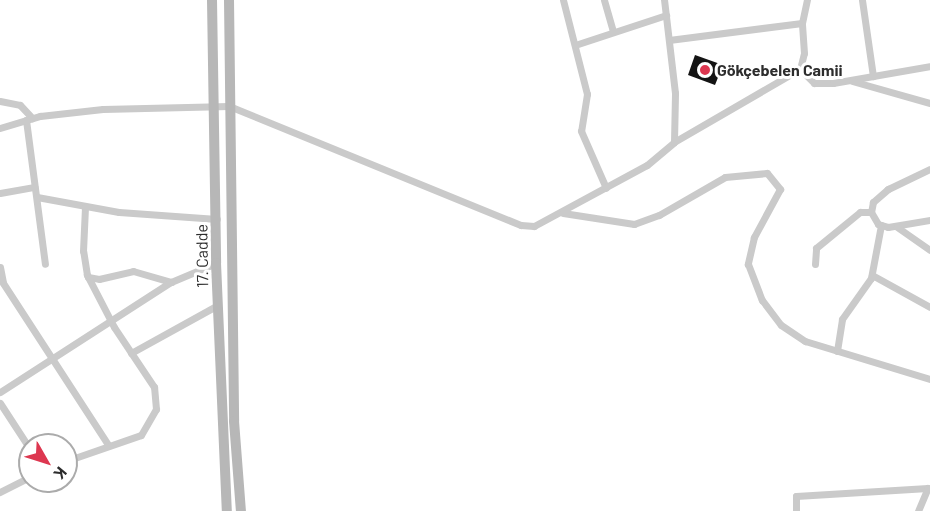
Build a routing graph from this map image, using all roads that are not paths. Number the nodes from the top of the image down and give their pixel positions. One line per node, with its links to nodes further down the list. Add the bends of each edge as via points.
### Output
1 (212, 0): 19 (street, 17. Cadde)
2 (229, 0): 20 (street, 17. Cadde)
3 (563, 0): 12 (street)
4 (604, 0): 10 (street)
5 (664, 0): 8 (street)
6 (807, 0): 9 (street)
7 (862, 0): 15 (street)
8 (666, 15): 10 (street); 11 (street)
9 (802, 23): 11 (street); 14 (street, via 804,53)
10 (613, 32): 12 (street)
11 (669, 40): 23 (street, via 675,93)
12 (575, 45): 26 (street, via 579,74 587,94 581,131)
13 (930, 66): 15 (street)
14 (800, 69): 16 (street, via 814,84); 23 (street)
15 (873, 76): 16 (street)
16 (849, 81): 18 (street)
17 (0, 101): 21 (street, via 20,105)
18 (930, 103)
19 (213, 106): 20 (street); 21 (street, via 103,109); 32 (street, 17. Cadde)
20 (229, 106): 30 (street, via 521,225 534,226); 61 (street, 17. Cadde, via 234,422)
21 (29, 119): 22 (street); 25 (street)
22 (0, 128)
23 (674, 142): 26 (street, via 647,165)
24 (930, 169): 31 (street, via 888,189 873,202)
25 (34, 188): 27 (street); 28 (street)
26 (606, 188): 30 (street)
27 (0, 193)
28 (37, 197): 29 (street); 38 (street)
29 (85, 207): 32 (street); 42 (street, via 83,251)
30 (563, 213): 48 (street, via 634,224 659,215 725,177 767,173 780,189 754,237 749,275 781,325 805,340)
31 (871, 213): 34 (street); 39 (street, via 860,212 816,248)
32 (217, 219): 37 (street, 17. Cadde)
33 (930, 220): 35 (street, via 909,221)
34 (881, 225): 35 (street); 41 (street)
35 (897, 227): 36 (street)
36 (930, 250)
37 (216, 263): 43 (street); 45 (street, 17. Cadde)
38 (45, 264)
39 (815, 264)
40 (0, 267): 44 (street)
41 (872, 275): 46 (street); 48 (street, via 842,319)
42 (88, 277): 43 (street, via 99,279 133,271); 47 (street)
43 (171, 282): 47 (street)
44 (2, 283): 50 (street)
45 (218, 305): 49 (street); 60 (street, 17. Cadde)
46 (930, 307)
47 (111, 322): 49 (street); 50 (street)
48 (837, 351): 51 (street)
49 (131, 352): 55 (street, via 154,387 156,409 141,435)
50 (52, 359): 52 (street); 55 (street)
51 (930, 379)
52 (0, 392)
53 (0, 403): 54 (street)
54 (20, 433)
55 (109, 446): 56 (street)
56 (78, 457)
57 (18, 483): 59 (street)
58 (929, 490): 62 (street, via 796,496); 63 (street)
59 (0, 492)
60 (226, 511)
61 (242, 511)
62 (796, 511)
63 (918, 511)

